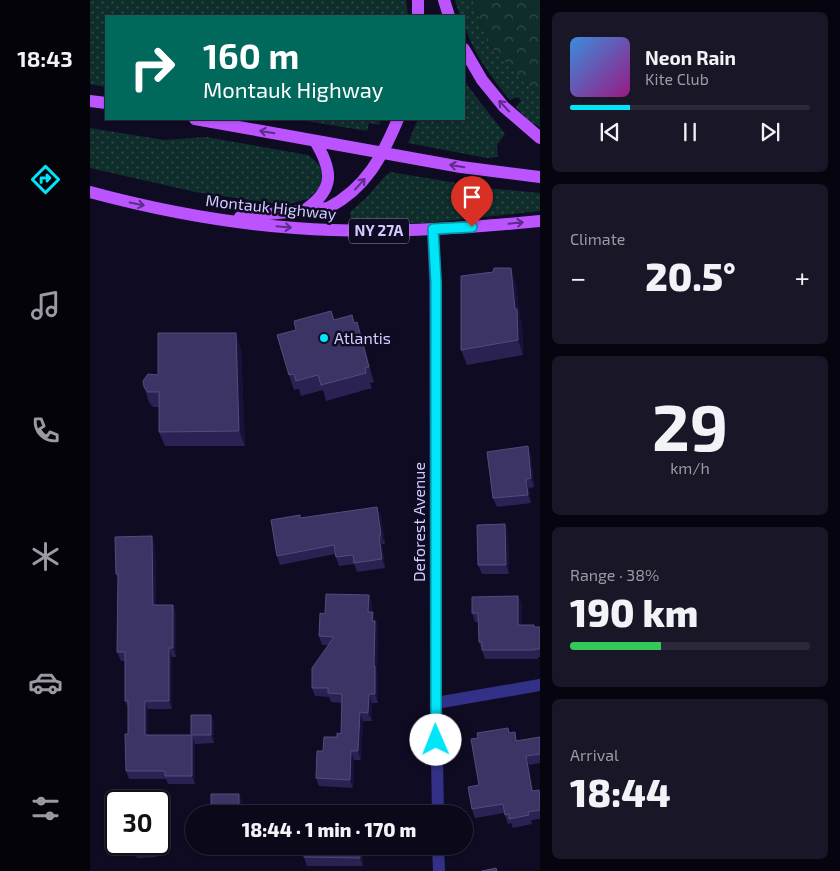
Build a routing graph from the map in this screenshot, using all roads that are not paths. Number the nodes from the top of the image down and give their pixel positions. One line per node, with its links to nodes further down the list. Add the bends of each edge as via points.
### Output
1 (418, 0): 3 (main road)
2 (444, 0): 4 (main road)
3 (418, 15)
4 (449, 15)
5 (465, 51): 10 (main road, one-way to 5, via 504,107 482,80)
6 (90, 101): 7 (main road)
7 (105, 104)
8 (200, 120): 11 (main road, one-way to 8)
9 (398, 120): 12 (main road)
10 (540, 138)
11 (315, 141): 12 (main road); 15 (main road, via 327,165 328,181 320,197)
12 (383, 154): 13 (main road, one-way to 12); 15 (main road, one-way to 12, via 328,208 350,194)
13 (540, 177)
14 (90, 192): 16 (main road, Montauk Highway / NY 27A, one-way to 16)
15 (303, 212): 16 (main road)
16 (218, 219): 18 (main road, Montauk Highway / NY 27A, one-way to 18, via 331,230)
17 (540, 221): 18 (main road, Montauk Highway / NY 27A, one-way to 17)
18 (433, 229): 20 (street, Deforest Avenue, via 436,282)
19 (540, 685): 20 (street)
20 (436, 703): 21 (street, Deforest Avenue)
21 (438, 805)
22 (438, 855): 23 (street)
23 (439, 871)

